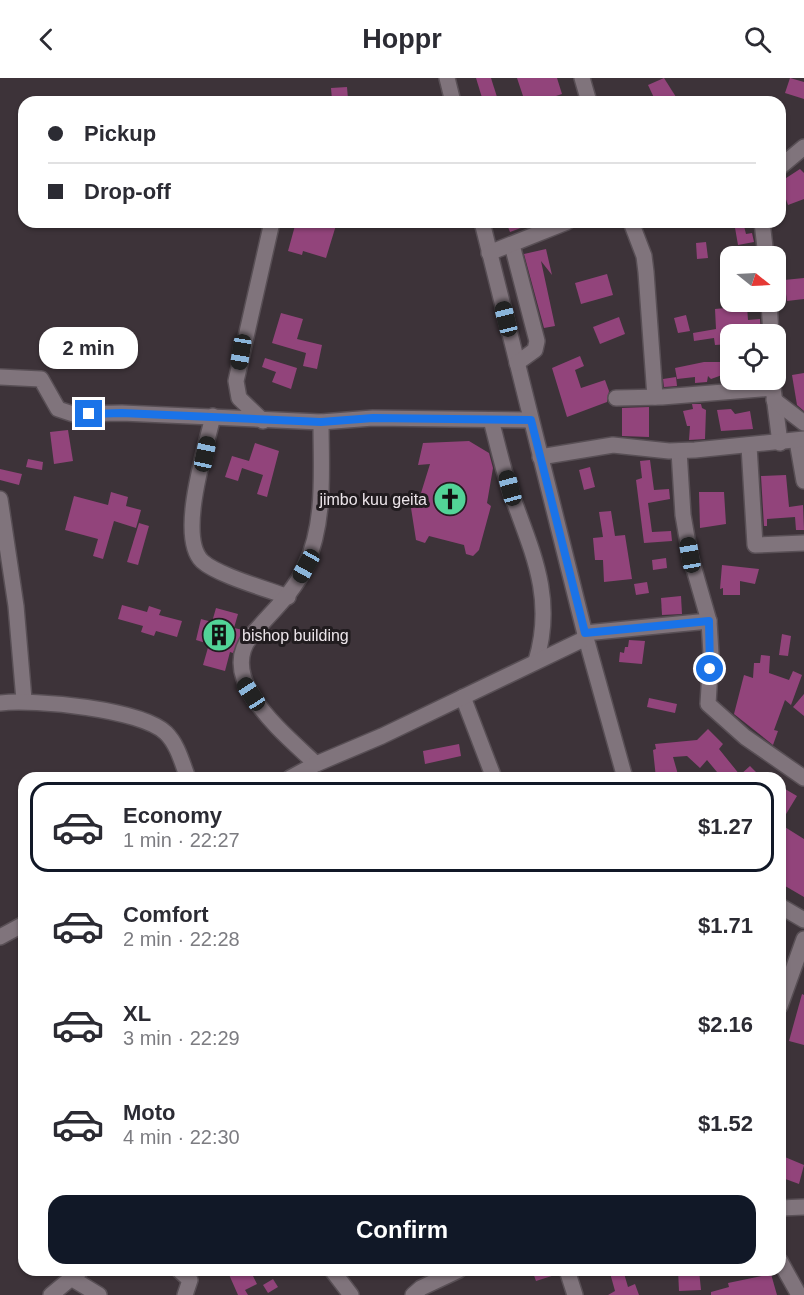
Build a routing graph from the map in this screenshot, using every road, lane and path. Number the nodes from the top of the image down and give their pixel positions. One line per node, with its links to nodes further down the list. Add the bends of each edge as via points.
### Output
1 (447, 78): 3 (street)
2 (582, 78): 4 (street)
3 (452, 96)
4 (587, 96)
5 (804, 147): 6 (street)
6 (786, 162)
7 (271, 228): 25 (street, via 236,381 239,398)
8 (483, 228): 14 (street)
9 (553, 228): 12 (street)
10 (633, 228): 20 (street, via 644,256)
11 (763, 228): 13 (street)
12 (512, 245): 14 (street); 15 (street, via 537,341 535,350)
13 (765, 246)
14 (489, 253): 15 (street)
15 (517, 363): 24 (street)
16 (0, 377): 22 (street, via 41,379 58,409 66,414)
17 (758, 390): 20 (street)
18 (773, 390): 29 (street)
19 (774, 390): 27 (street)
20 (655, 397): 21 (street)
21 (616, 398)
22 (213, 416): 25 (street); 36 (street, via 192,511 196,549 202,561 214,569)
23 (491, 420): 24 (street); 26 (street, via 373,418); 39 (street, via 543,596)
24 (531, 420): 32 (street)
25 (263, 421): 26 (street)
26 (321, 422): 36 (street, via 321,505 317,528 306,566)
27 (804, 423)
28 (800, 440): 29 (street); 33 (street)
29 (780, 443): 30 (street)
30 (749, 446): 31 (street); 35 (street, via 755,545)
31 (679, 451): 32 (street, via 613,445); 37 (street, via 690,555)
32 (540, 457): 38 (street)
33 (804, 481)
34 (0, 499): 41 (street, via 16,606)
35 (804, 543)
36 (288, 597): 43 (street, via 247,640 240,671 244,683)
37 (709, 621): 38 (street); 47 (street, via 707,697 711,708)
38 (586, 635): 39 (street); 46 (street)
39 (536, 662): 40 (street)
40 (463, 698): 43 (street); 45 (street)
41 (24, 700): 42 (street); 44 (street, via 101,711 155,726 175,744)
42 (0, 703)
43 (312, 770)
44 (186, 772)
45 (492, 772)
46 (623, 772)
47 (804, 778)
48 (786, 910): 49 (street)
49 (804, 920)
50 (18, 927): 51 (street)
51 (0, 937)
52 (804, 939): 53 (street)
53 (786, 989)
54 (804, 1207): 55 (street)
55 (786, 1208)
56 (786, 1272): 69 (street)
57 (74, 1276): 64 (street)
58 (78, 1276): 65 (street)
59 (186, 1276): 66 (street, via 190,1280)
60 (337, 1276): 67 (street)
61 (449, 1276): 63 (street)
62 (569, 1276): 68 (street)
63 (419, 1293)
64 (51, 1295)
65 (99, 1295)
66 (185, 1295)
67 (351, 1295)
68 (575, 1295)
69 (799, 1295)

